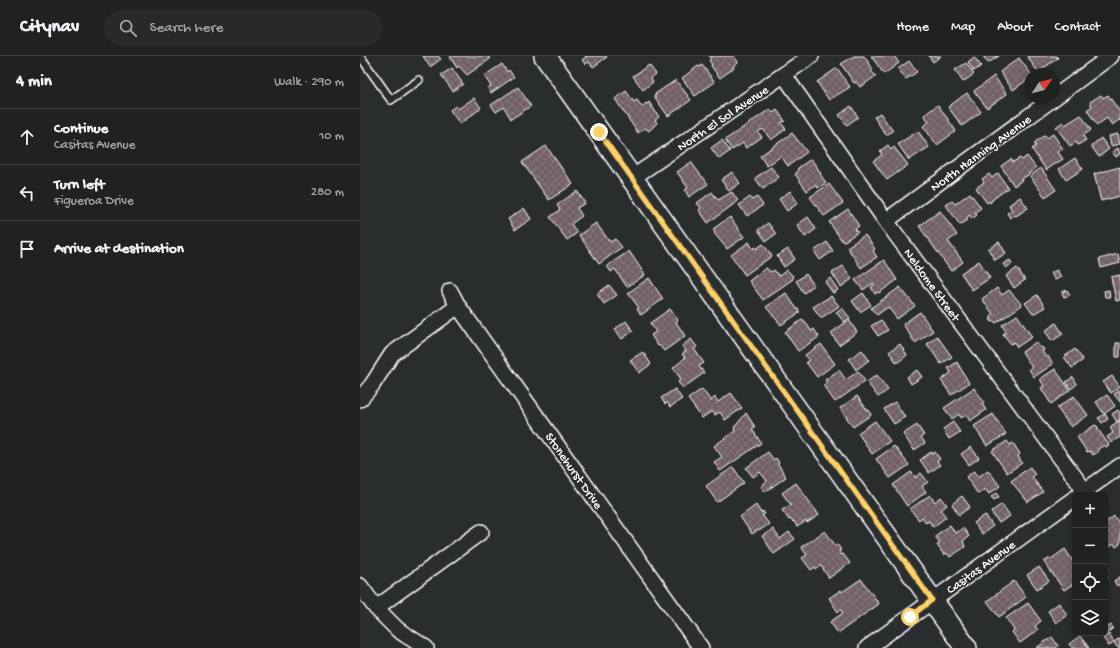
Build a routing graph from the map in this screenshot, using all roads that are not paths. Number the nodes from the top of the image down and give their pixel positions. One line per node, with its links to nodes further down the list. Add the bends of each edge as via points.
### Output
1 (360, 56): 6 (lane, via 391,100)
2 (545, 56): 7 (street)
3 (811, 56): 5 (street, North El Sol Avenue)
4 (1111, 56): 8 (street, North Hanning Avenue)
5 (784, 75): 7 (street, North El Sol Avenue); 8 (street, Neldome Street)
6 (419, 80)
7 (632, 178): 18 (street)
8 (886, 220): 13 (street, Neldome Street)
9 (450, 291): 10 (street, Stonehurst Drive)
10 (458, 306): 11 (street, via 392,354); 21 (street, Stonehurst Drive)
11 (360, 400)
12 (1120, 466): 14 (street, Casitas Avenue)
13 (1078, 492)
14 (1084, 492)
15 (1072, 501): 18 (street, Casitas Avenue)
16 (481, 532): 19 (street)
17 (360, 586): 19 (street)
18 (932, 600): 22 (street, Casitas Avenue); 23 (street)
19 (376, 608): 20 (street, via 398,630)
20 (426, 648)
21 (701, 648)
22 (867, 648)
23 (966, 648)

